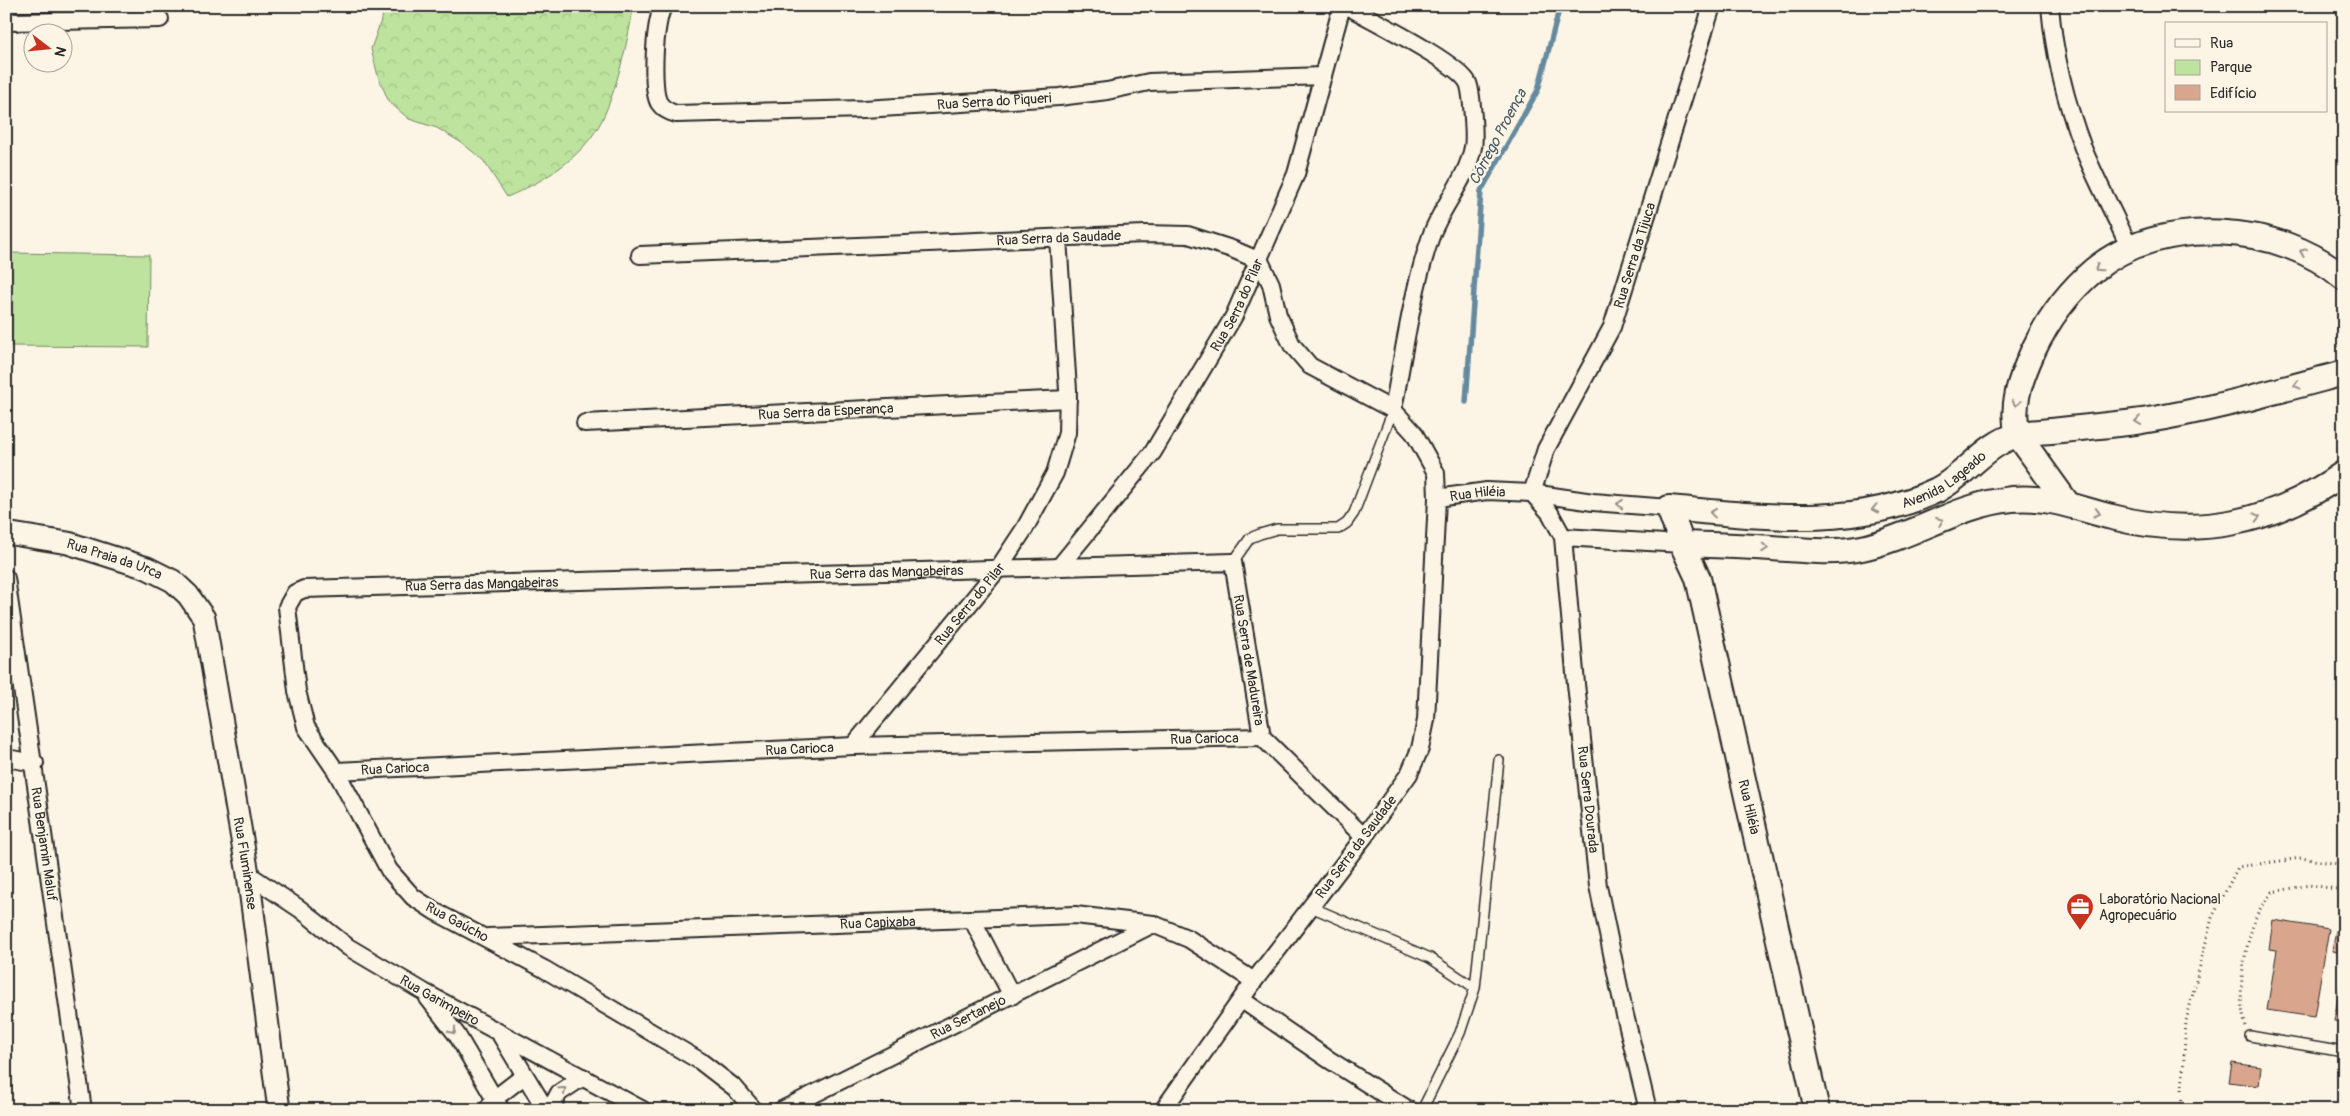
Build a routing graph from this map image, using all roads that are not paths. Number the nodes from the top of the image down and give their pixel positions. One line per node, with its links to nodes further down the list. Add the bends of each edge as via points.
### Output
1 (664, 6): 8 (street, Rua Serra do Piqueri, via 655,36 657,97 664,108 676,114 864,109 1059,97 1149,82)
2 (1342, 6): 8 (street, Rua Serra do Pilar)
3 (1347, 6): 16 (street, via 1452,67 1468,83 1472,114 1474,146 1467,168 1432,233 1419,274)
4 (1712, 6): 20 (street, Rua Serra da Tijuca, via 1612,327 1546,449)
5 (2050, 6): 10 (street, via 2071,114)
6 (160, 19): 7 (street)
7 (6, 22)
8 (1323, 76): 12 (street, Rua Serra do Pilar, via 1296,174)
9 (1058, 238): 11 (street, Rua Serra da Saudade); 12 (street, Rua Serra da Saudade, via 1188,235); 15 (street, Rua Serra do Pilar)
10 (2130, 249): 13 (main road, one-way to 10, via 2312,256 2277,241 2240,234 2205,232 2168,236); 18 (main road, one-way to 18, via 2095,269 2064,298 2044,327 2018,391 2015,406)
11 (640, 255)
12 (1260, 261): 16 (street, via 1292,345 1310,366); 29 (street, Rua Serra do Pilar, via 1234,316 1153,452)
13 (2344, 278)
14 (2344, 373): 18 (main road, Avenida Lageado, one-way to 18, via 2194,411 2140,421)
15 (1068, 400): 17 (street, Rua Serra da Esperança); 30 (street, Rua Serra do Pilar, via 1067,433 1055,473)
16 (1394, 410): 21 (street, via 1414,433 1436,473); 28 (lane, via 1347,523 1338,529 1277,529 1260,534 1250,538)
17 (585, 423)
18 (2018, 435): 22 (main road); 23 (main road, Avenida Lageado, one-way to 23, via 1997,444 1938,489 1915,499 1860,513 1778,517)
19 (2344, 473): 22 (main road, one-way to 19, via 2151,526 2216,525 2266,515 2322,488)
20 (1532, 493): 21 (street, Rua Hiléia, via 1487,491); 23 (street, Avenida Lageado, one-way to 20); 25 (street, Rua Serra Dourada, via 1550,513)
21 (1437, 498): 26 (street, Rua Hiléia)
22 (2067, 503): 27 (main road, one-way to 22, via 1840,552 1902,536 1997,501 2047,499)
23 (1669, 508): 27 (main road, Rua Hiléia)
24 (6, 533): 33 (street, Rua Praia da Urca, via 68,543 147,568 173,581 188,594)
25 (1563, 537): 27 (street); 69 (street, Rua Serra Dourada, via 1598,886)
26 (1434, 541): 42 (street, Rua Serra da Saudade, via 1426,720 1420,749 1409,774)
27 (1682, 544): 70 (main road, Rua Hiléia, via 1698,578)
28 (1233, 562): 29 (street, Rua Serra das Mangabeiras); 36 (street, Rua Serra de Madureira)
29 (1059, 567): 30 (street, Rua Serra das Mangabeiras)
30 (998, 569): 32 (street, Rua Serra das Mangabeiras, via 304,589); 37 (street, Rua Serra do Pilar)
31 (6, 578): 34 (street, Rua Benjamin Maluf)
32 (290, 598): 41 (street, Rua Gaúcho, via 287,607 297,691 306,728)
33 (204, 618): 43 (street, Rua Fluminense)
34 (15, 630): 35 (street); 40 (street, Rua Benjamin Maluf)
35 (6, 655)
36 (1262, 737): 37 (street, Rua Carioca); 42 (street, Rua Serra de Madureira)
37 (853, 746): 41 (street, Rua Carioca)
38 (6, 758): 40 (street)
39 (1499, 760): 49 (lane)
40 (35, 763): 59 (street, Rua Benjamin Maluf)
41 (336, 771): 47 (street, Rua Gaúcho, via 389,870 413,897)
42 (1364, 837): 44 (street, Rua Serra da Saudade)
43 (248, 874): 50 (street, Rua Garimpeiro, via 348,947); 60 (street, Rua Fluminense)
44 (1311, 907): 48 (street, Rua Serra da Saudade); 49 (lane, via 1430,958)
45 (972, 919): 46 (street, Rua Capixaba, via 1075,915); 47 (street, Rua Capixaba); 51 (street)
46 (1153, 924): 48 (street, Rua Capixaba, via 1189,939); 51 (street, Rua Sertanejo)
47 (486, 937): 64 (street, Rua Gaúcho, via 700,1061 734,1088)
48 (1254, 981): 52 (street, Rua Serra da Saudade)
49 (1475, 988): 68 (lane, via 1460,1033)
50 (424, 992): 53 (street, Rua Garimpeiro); 58 (street, one-way to 58, via 457,1035)
51 (1012, 996): 65 (street, Rua Sertanejo)
52 (1242, 1000): 66 (street, Rua Serra da Saudade); 67 (street)
53 (500, 1034): 56 (street); 57 (street, Rua Garimpeiro)
54 (2250, 1036): 55 (lane)
55 (2344, 1052)
56 (524, 1076): 58 (street); 61 (street)
57 (583, 1077): 62 (street, one-way to 57, via 559,1093); 63 (street, Rua Garimpeiro)
58 (494, 1106)
59 (83, 1110)
60 (280, 1110)
61 (546, 1110)
62 (550, 1110)
63 (643, 1110)
64 (754, 1110)
65 (782, 1110)
66 (1163, 1110)
67 (1409, 1110)
68 (1422, 1110)
69 (1648, 1110)
70 (1817, 1110)

